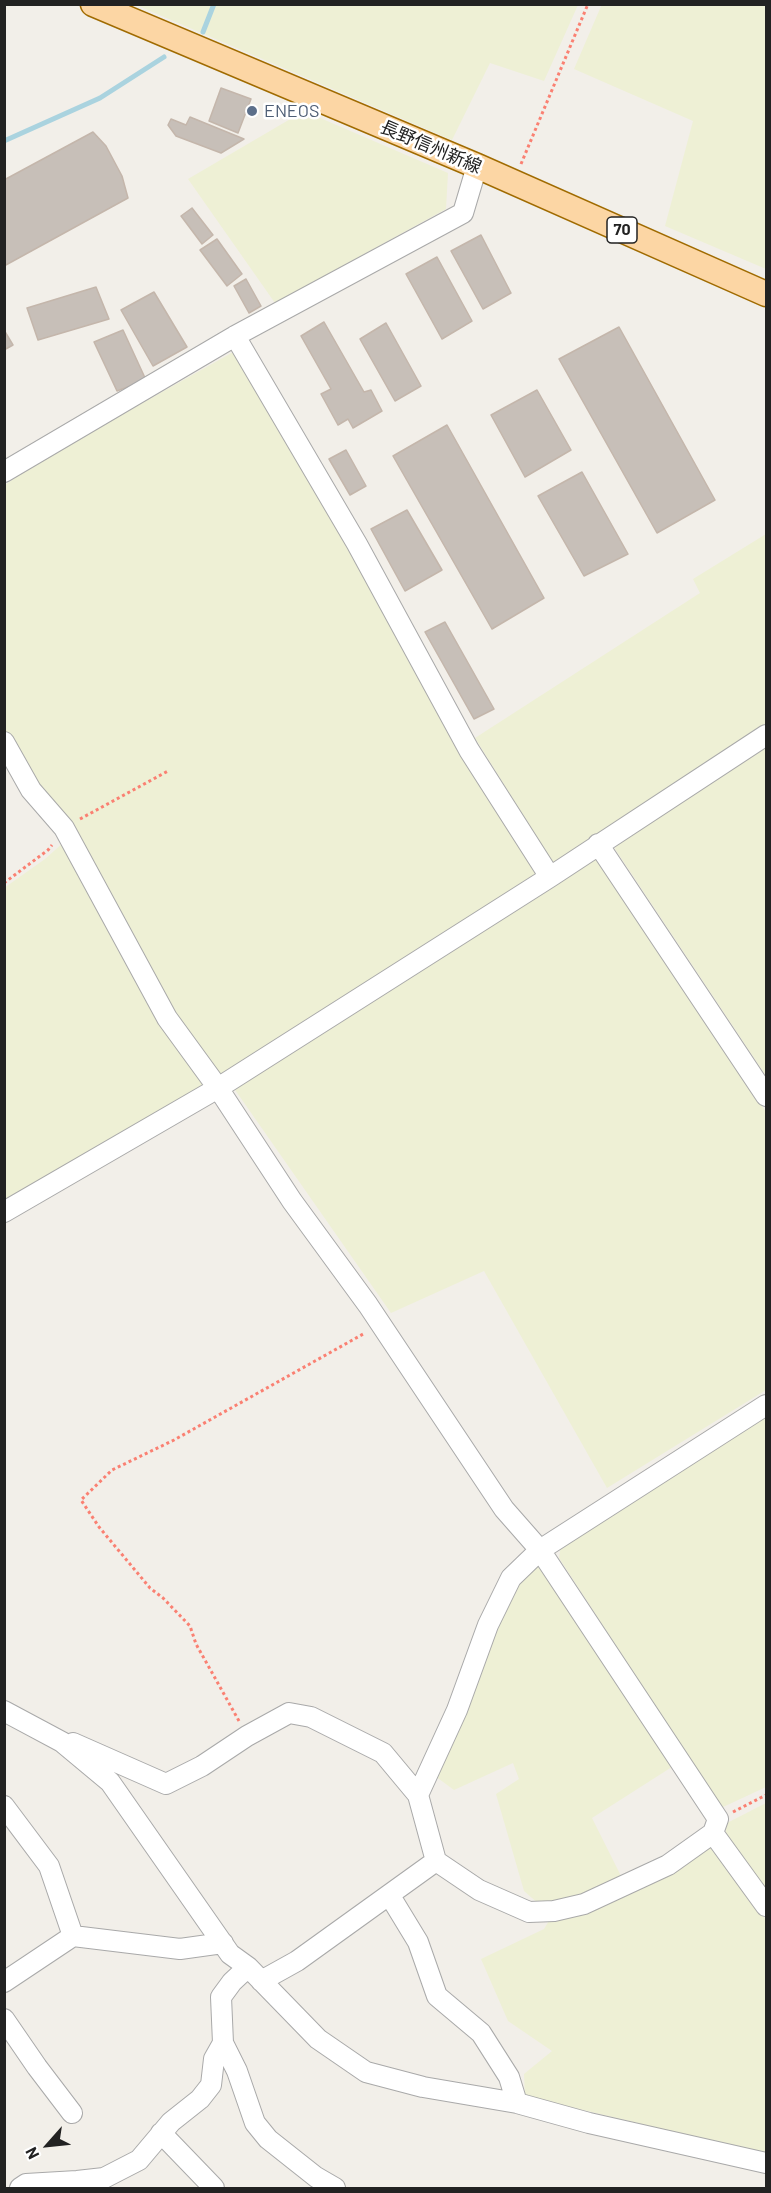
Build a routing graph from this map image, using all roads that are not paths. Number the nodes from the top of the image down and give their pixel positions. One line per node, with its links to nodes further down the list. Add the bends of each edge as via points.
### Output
1 (93, 4): 2 (main road, 長野信州新線 / 70)
2 (477, 166): 3 (main road, 長野信州新線 / 70); 4 (street, via 463,213)
3 (766, 294)
4 (235, 336): 5 (street); 9 (street, via 357,544 469,750)
5 (4, 472)
6 (766, 735): 8 (street)
7 (4, 742): 10 (street, via 31,790 64,828 167,1018)
8 (598, 844): 9 (street); 11 (street)
9 (550, 877): 10 (street)
10 (218, 1088): 12 (street); 14 (street, via 504,1509)
11 (766, 1096)
12 (4, 1212)
13 (766, 1405): 14 (street)
14 (540, 1550): 17 (street, via 512,1578 488,1625 457,1710); 19 (street)
15 (4, 1711): 16 (street)
16 (62, 1742): 17 (street, via 77,1743 166,1784 289,1713 311,1717 383,1753); 24 (street, via 110,1782)
17 (418, 1795): 20 (street)
18 (4, 1806): 23 (street, via 49,1866)
19 (716, 1826): 20 (street, via 668,1865 584,1904 554,1911 529,1912 479,1890); 22 (street)
20 (436, 1862): 21 (street)
21 (390, 1896): 25 (street, via 297,1961); 30 (street, via 417,1942 437,1996 481,2033 509,2077)
22 (766, 1906)
23 (73, 1936): 24 (street, via 180,1949); 26 (street)
24 (223, 1943): 25 (street, via 230,1954)
25 (255, 1974): 28 (street, via 232,1982 221,1997); 30 (street, via 318,2039 366,2072 423,2087)
26 (4, 1982)
27 (4, 2019): 29 (street)
28 (224, 2043): 32 (street, via 214,2059 211,2085); 36 (street, via 255,2123 268,2139)
29 (12, 2044): 31 (street, via 37,2067)
30 (518, 2103): 33 (street)
31 (72, 2113)
32 (162, 2133): 34 (street, via 139,2160 104,2178 26,2184); 35 (street)
33 (766, 2163)
34 (20, 2188)
35 (214, 2188)
36 (335, 2188)

